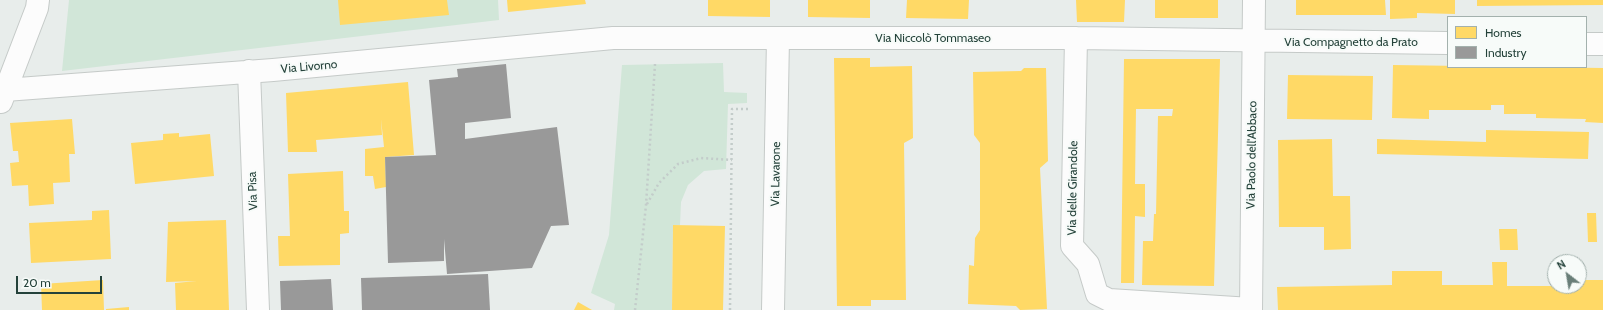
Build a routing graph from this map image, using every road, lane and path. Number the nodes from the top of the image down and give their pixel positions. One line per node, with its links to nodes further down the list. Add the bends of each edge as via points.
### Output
1 (38, 0): 12 (street)
2 (1254, 0): 7 (street, Via Paolo dell'Abbaco)
3 (613, 38): 4 (street, Via Niccolò Tommaseo); 11 (street, Via Livorno)
4 (660, 38): 5 (street, Via Niccolò Tommaseo); 15 (path, via 655,65)
5 (778, 38): 6 (street, Via Niccolò Tommaseo); 19 (street, Via Lavarone)
6 (1076, 38): 7 (street, Via Niccolò Tommaseo); 20 (street, Via delle Girandole, via 1072,246 1088,264 1097,294 1109,300)
7 (1254, 41): 8 (street, Via Compagnetto da Prato); 20 (street, Via Paolo dell'Abbaco)
8 (1447, 43)
9 (1587, 44): 10 (street)
10 (1603, 44)
11 (249, 71): 12 (street, Via Livorno); 16 (street, Via Pisa)
12 (2, 97)
13 (754, 109): 14 (path, via 732,109)
14 (732, 160): 15 (path, via 701,158 678,164 659,183); 18 (path)
15 (646, 205): 17 (path)
16 (258, 310)
17 (635, 310)
18 (730, 310)
19 (773, 310)
20 (1251, 310)

